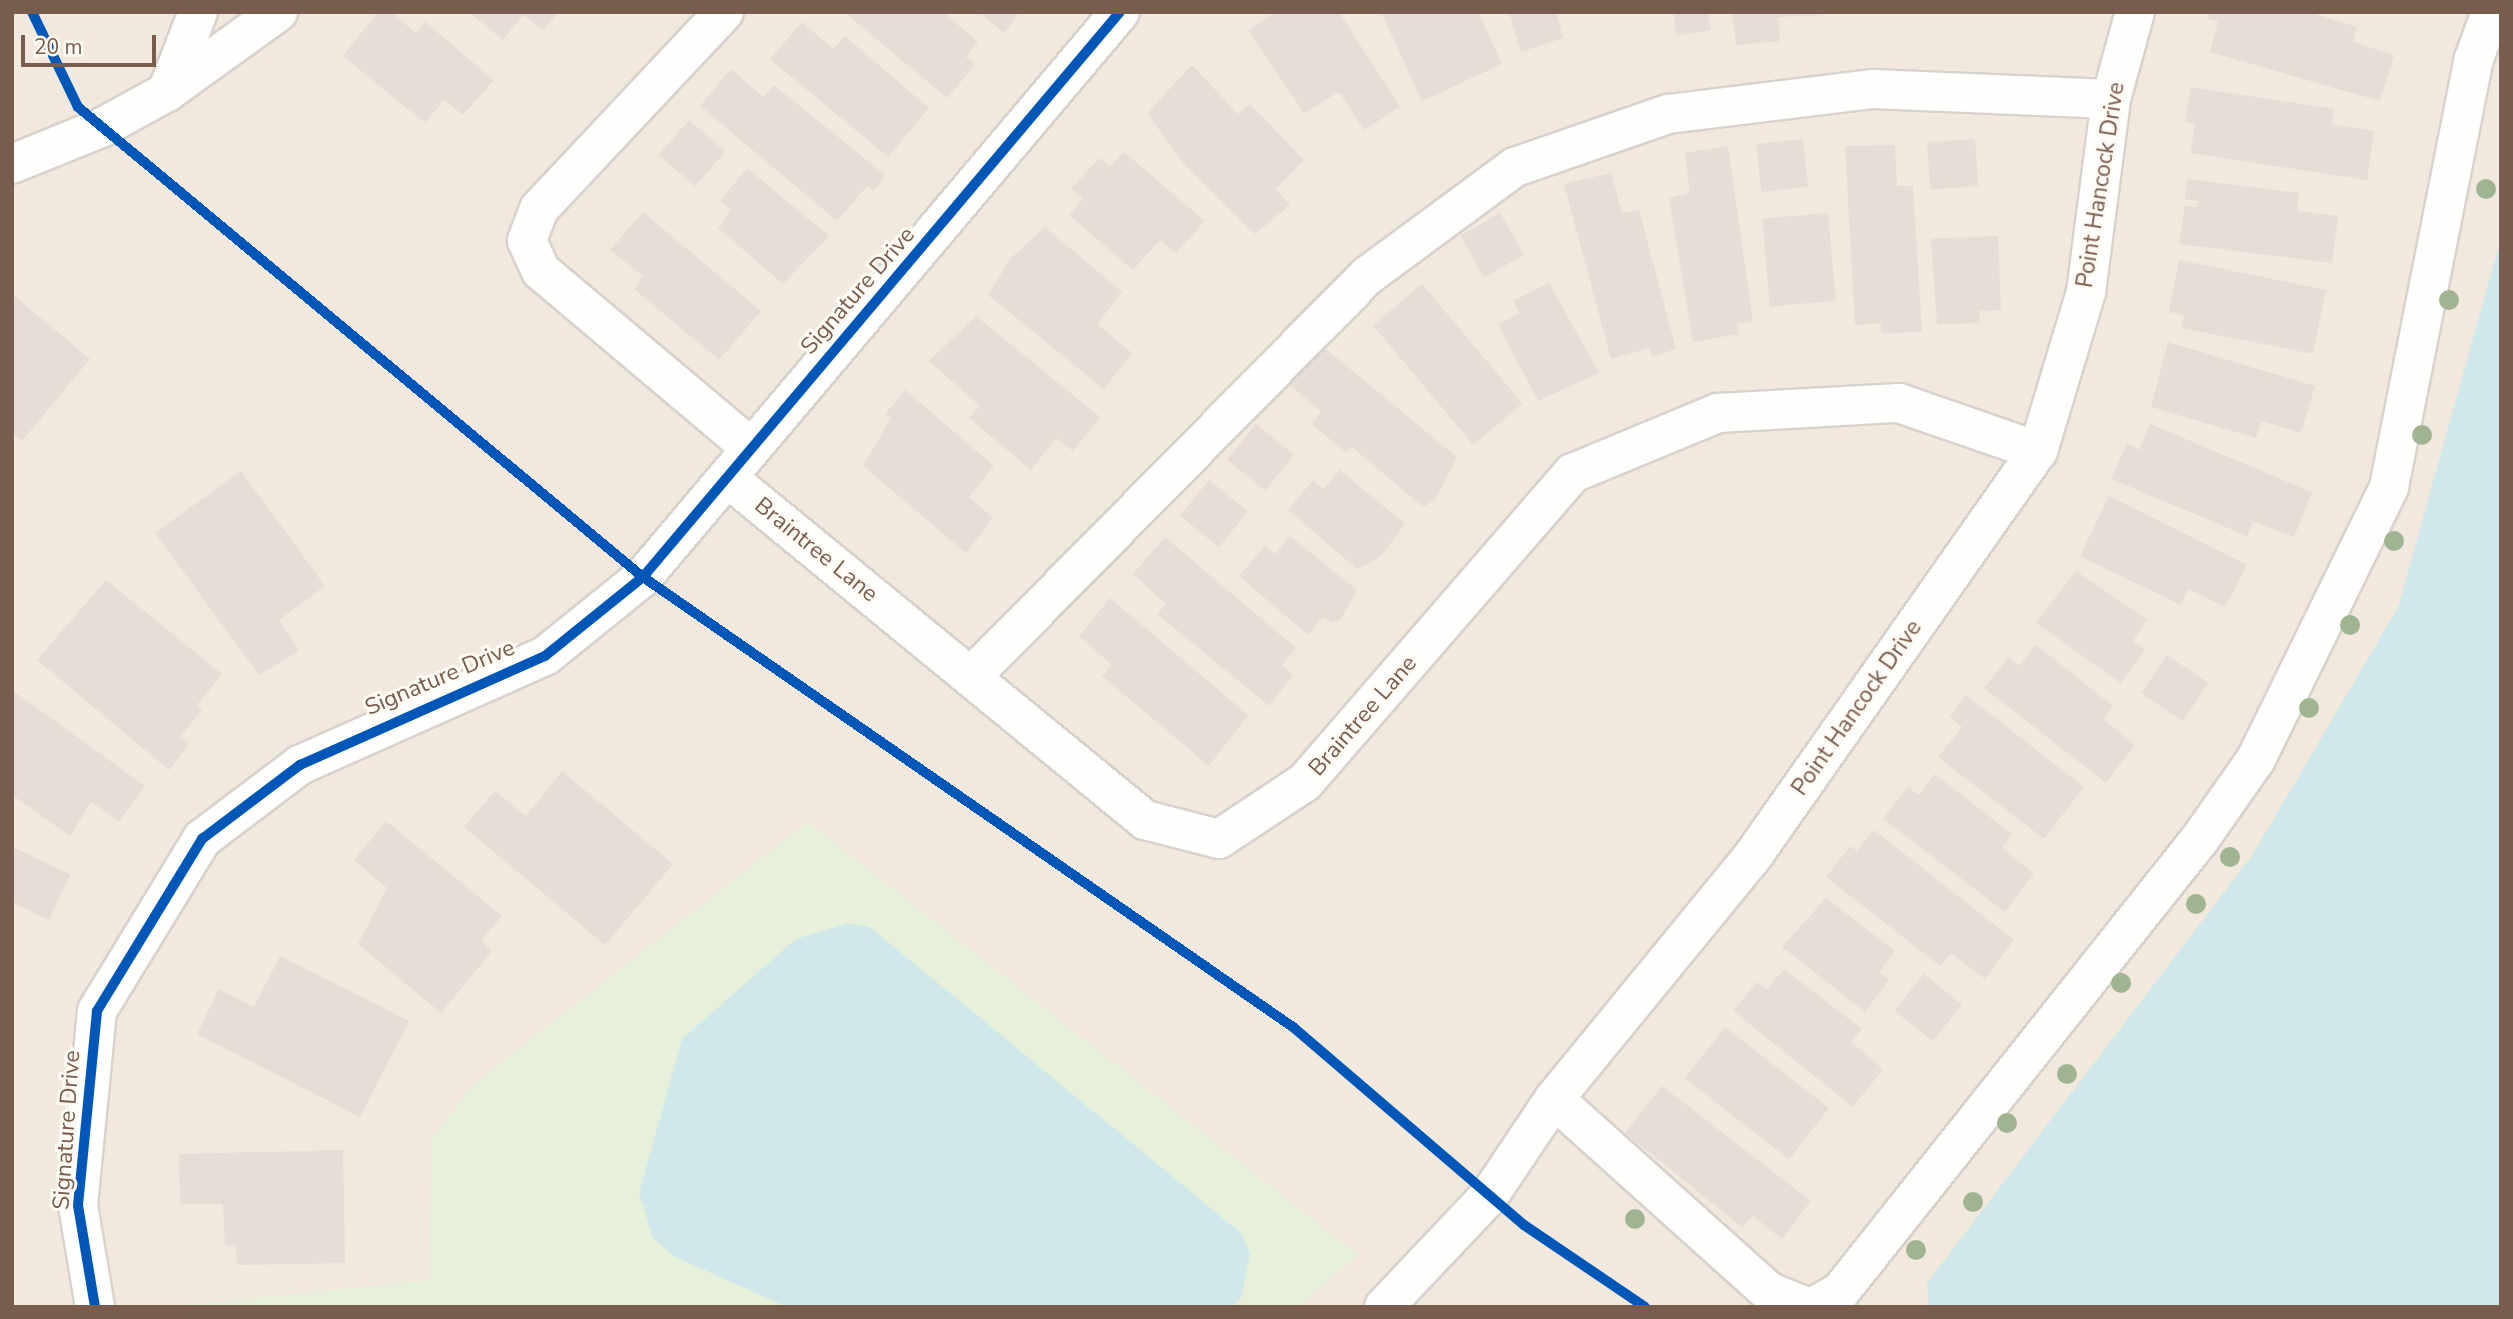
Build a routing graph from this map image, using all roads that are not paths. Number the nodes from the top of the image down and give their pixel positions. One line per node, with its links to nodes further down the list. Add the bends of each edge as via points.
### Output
1 (198, 12): 7 (street)
2 (278, 12): 7 (street)
3 (724, 12): 10 (street, via 539,209 527,241 541,271)
4 (2135, 12): 8 (street, Point Hancock Drive)
5 (2491, 12): 18 (street, via 2474,59 2389,487 2256,759 2200,839 1840,1292)
6 (1122, 17): 10 (street, Signature Drive)
7 (167, 92): 9 (street, via 103,127)
8 (2111, 99): 11 (street, Point Hancock Drive, via 2086,292); 13 (street, via 1873,89 1668,114 1515,167 1367,276)
9 (12, 164)
10 (751, 448): 12 (street, Signature Drive)
11 (2038, 451): 13 (street, Braintree Lane, via 1899,403 1718,413 1573,473 1305,782 1219,839 1145,820); 14 (street, Point Hancock Drive, via 1755,853)
12 (729, 479): 13 (street, Braintree Lane); 15 (street, Signature Drive, via 643,577 545,656 300,765 202,839 97,1011 78,1205)
13 (972, 676)
14 (1553, 1099): 16 (street, Point Hancock Drive, via 1489,1196); 17 (street, via 1769,1292)
15 (95, 1307)
16 (1384, 1307)
17 (1807, 1307)
18 (1813, 1307)

